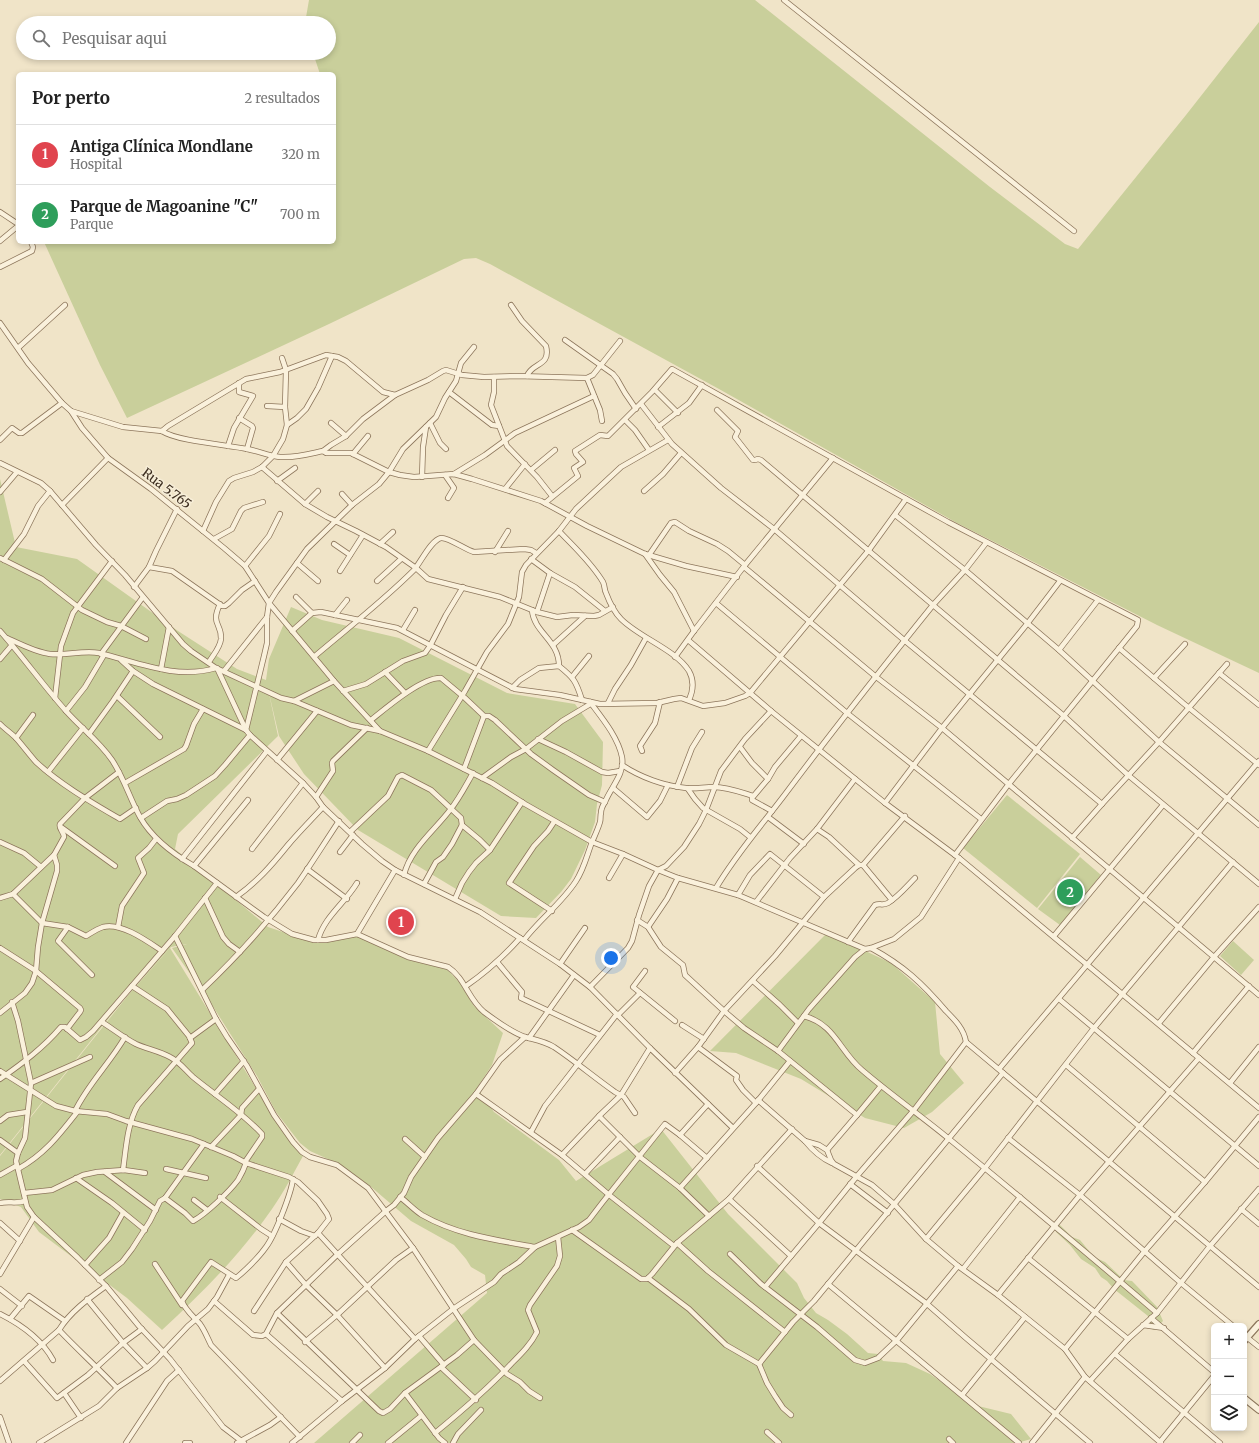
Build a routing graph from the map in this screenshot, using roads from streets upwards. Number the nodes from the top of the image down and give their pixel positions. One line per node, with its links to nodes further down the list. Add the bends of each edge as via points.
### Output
1 (784, 0): 5 (street)
2 (0, 212): 3 (street)
3 (16, 224)
4 (16, 227): 6 (street)
5 (1074, 232)
6 (0, 241)
7 (31, 244): 8 (street, via 32,251)
8 (0, 267)
9 (65, 305): 15 (street)
10 (511, 305): 21 (street, via 547,350 542,363 530,370)
11 (0, 323): 15 (street, Rua 5.765)
12 (565, 340): 18 (street)
13 (620, 341): 18 (street)
14 (474, 347): 20 (street, via 461,363)
15 (18, 348): 30 (street, Rua 5.765)
16 (332, 356): 19 (street, via 320,356); 28 (street, via 346,361 383,392); 43 (street, via 306,409)
17 (282, 358): 19 (street)
18 (601, 365): 23 (street); 34 (street, via 617,379)
19 (286, 370): 24 (street); 33 (street)
20 (457, 374): 22 (street); 27 (street); 28 (street, via 443,371)
21 (528, 376): 22 (street); 23 (street)
22 (494, 377): 44 (street, via 491,405)
23 (587, 378): 29 (street)
24 (239, 383): 38 (street, via 240,392 253,396); 47 (street)
25 (702, 385): 26 (street, via 672,368); 37 (street); 63 (street)
26 (655, 390): 31 (street); 37 (street)
27 (449, 392): 42 (street, via 436,418); 44 (street, via 492,425)
28 (395, 395): 48 (street, via 363,419)
29 (594, 396): 40 (street); 52 (street, via 515,433)
30 (62, 403): 36 (street, Rua 5.765); 50 (street, via 22,434 12,428)
31 (641, 404): 34 (street); 46 (street)
32 (267, 406): 33 (street)
33 (285, 407): 43 (street)
34 (636, 409): 39 (street)
35 (717, 410): 82 (street, via 738,431 735,437 753,460 761,460)
36 (71, 411): 47 (street, via 123,427); 62 (street, Rua 5.765)
37 (678, 413): 46 (street)
38 (239, 418): 53 (street); 54 (street, via 253,428)
39 (625, 420): 57 (street); 81 (street, via 608,436 599,436 576,452 583,462 574,468 578,476)
40 (602, 422)
41 (331, 423): 48 (street)
42 (430, 423): 45 (street); 55 (street)
43 (287, 425): 61 (street, via 283,439)
44 (499, 426): 52 (street)
45 (426, 427): 70 (street, via 403,449); 73 (street)
46 (658, 428): 51 (street)
47 (162, 431): 53 (street, via 187,439)
48 (346, 436): 58 (street)
49 (368, 436): 60 (street)
50 (0, 440)
51 (668, 440): 57 (street); 59 (street)
52 (505, 441): 65 (street); 71 (street)
53 (228, 446): 54 (street)
54 (247, 449): 61 (street)
55 (446, 449)
56 (555, 450): 68 (street)
57 (649, 450): 92 (street, via 620,467)
58 (323, 451): 60 (street); 61 (street, via 302,456)
59 (681, 453): 78 (street); 95 (street)
60 (353, 454): 70 (street)
61 (273, 456): 66 (street)
62 (108, 458): 89 (street); 90 (street, Rua 5.765)
63 (833, 458): 82 (street); 84 (street)
64 (0, 463): 69 (street)
65 (525, 464): 68 (street); 75 (street)
66 (262, 467): 74 (street); 96 (street, via 229,481)
67 (295, 468): 74 (street)
68 (531, 470): 81 (street)
69 (17, 472): 76 (street, via 41,483); 79 (street)
70 (389, 472): 73 (street); 88 (street, via 379,484)
71 (454, 474): 72 (street); 75 (street)
72 (445, 475): 73 (street); 83 (street, via 454,488)
73 (422, 477)
74 (277, 481): 87 (street)
75 (505, 489): 86 (street)
76 (50, 491): 89 (street); 111 (street, via 38,506 24,534)
77 (318, 491): 87 (street)
78 (644, 491)
79 (0, 492)
80 (342, 494): 88 (street)
81 (552, 496): 86 (street)
82 (803, 496): 95 (street); 105 (street)
83 (448, 498)
84 (906, 499): 93 (street); 102 (street)
85 (263, 502): 101 (street, via 244,508 232,529)
86 (545, 503): 92 (street)
87 (305, 504): 94 (street)
88 (352, 504): 94 (street)
89 (62, 505): 113 (street)
90 (177, 509): 96 (street, Rua 5.765); 117 (street)
91 (280, 514): 115 (street, via 269,536)
92 (570, 516): 98 (street); 108 (street)
93 (895, 516): 105 (street); 119 (street)
94 (336, 521): 100 (street); 114 (street, via 307,549)
95 (774, 529): 116 (street); 127 (street)
96 (203, 531): 101 (street, Rua 5.765)
97 (508, 531): 106 (street)
98 (559, 531): 107 (street); 140 (street, via 603,581)
99 (393, 532): 104 (street)
100 (363, 535): 104 (street); 109 (street)
101 (214, 539): 115 (street, Rua 5.765)
102 (986, 543): 119 (street); 126 (street)
103 (334, 544): 109 (street)
104 (380, 544): 112 (street)
105 (869, 550): 127 (street); 138 (street)
106 (494, 552): 107 (street, via 524,549); 118 (street, via 474,552 440,538)
107 (536, 553): 110 (street)
108 (647, 554): 116 (street, via 671,523 675,522 717,544); 122 (street, via 686,566); 156 (street, via 660,576 674,592)
109 (350, 555): 120 (street)
110 (531, 558): 121 (street); 135 (street, via 523,568)
111 (2, 559): 139 (street, via 42,579)
112 (401, 559): 118 (street); 125 (street)
113 (112, 561): 128 (street); 139 (street)
114 (297, 563): 124 (street); 134 (street)
115 (245, 566): 123 (street, Rua 5.765)
116 (745, 566): 122 (street); 149 (street)
117 (149, 567): 128 (street); 137 (street, via 172,571)
118 (416, 568): 129 (street, via 428,579); 148 (street)
119 (965, 570): 138 (street); 150 (street)
120 (340, 571)
121 (550, 574): 142 (street); 143 (street, via 574,587)
122 (737, 576): 136 (street)
123 (255, 581): 134 (street, Rua 5.765); 137 (street, via 225,606)
124 (318, 581)
125 (377, 581)
126 (1060, 581): 133 (street); 150 (street)
127 (839, 585): 149 (street); 161 (street)
128 (134, 587): 130 (street)
129 (463, 587): 135 (street); 165 (street)
130 (142, 597): 151 (street); 152 (street)
131 (296, 597): 144 (street)
132 (347, 600): 145 (street)
133 (1098, 600): 166 (street, via 1138,620 1137,626); 167 (street)
134 (269, 603): 147 (street); 155 (street, Rua 5.765)
135 (517, 603): 142 (street); 182 (street, via 506,628 487,652)
136 (716, 603): 156 (street); 172 (street)
137 (220, 604): 177 (street, via 215,616 221,637 220,643)
138 (933, 605): 161 (street); 176 (street)
139 (78, 607): 151 (street, via 99,619); 168 (street, via 65,633)
140 (613, 607): 143 (street); 158 (street, via 620,619)
141 (415, 610): 153 (street)
142 (535, 611): 146 (street, via 557,617); 164 (street, via 536,623)
143 (605, 611): 146 (street, via 594,616)
144 (312, 613): 145 (street); 155 (street)
145 (335, 615): 148 (street)
146 (585, 616): 164 (street)
147 (267, 617): 184 (street); 192 (street, via 267,643)
148 (358, 621): 153 (street); 170 (street)
149 (810, 622): 172 (street); 187 (street)
150 (1027, 624): 167 (street); 176 (street)
151 (121, 626): 159 (street); 169 (street)
152 (169, 628): 177 (street, via 191,651); 181 (street)
153 (403, 630): 165 (street)
154 (0, 631): 157 (street)
155 (292, 631): 170 (street, Rua 5.765)
156 (694, 631): 160 (street)
157 (5, 637): 163 (street); 168 (street, via 37,651)
158 (646, 638): 173 (street); 206 (street)
159 (146, 639)
160 (688, 640): 173 (street); 196 (street)
161 (904, 640): 187 (street); 197 (street)
162 (1185, 644): 189 (street)
163 (12, 645): 174 (street); 200 (street)
164 (553, 645): 179 (street, via 557,650)
165 (430, 646): 182 (street); 185 (street, via 425,652)
166 (1119, 648): 189 (street); 190 (street)
167 (1059, 650): 190 (street)
168 (60, 654): 169 (street); 200 (street)
169 (102, 654): 175 (street); 210 (street, via 91,677)
170 (315, 656): 191 (street, Rua 5.765)
171 (589, 656): 188 (street)
172 (780, 657): 196 (street); 213 (street)
173 (675, 658): 202 (street, via 689,672 693,687)
174 (0, 659)
175 (120, 659): 181 (street); 183 (street)
176 (997, 660): 197 (street); 216 (street)
177 (209, 662): 180 (street)
178 (1227, 664): 186 (street)
179 (559, 666): 188 (street); 193 (street, via 539,668)
180 (216, 668): 181 (street, via 179,672); 184 (street); 222 (street)
181 (161, 669)
182 (478, 669): 193 (street); 198 (street)
183 (133, 671): 199 (street); 208 (street, via 153,684)
184 (224, 671): 192 (street)
185 (386, 672): 194 (street, via 366,684); 195 (street)
186 (1219, 673): 207 (street); 209 (street)
187 (875, 676): 213 (street); 221 (street)
188 (572, 677): 201 (street, via 579,688)
189 (1154, 678): 209 (street)
190 (1092, 680): 216 (street); 231 (street)
191 (334, 681): 194 (street, Rua 5.765); 203 (street)
192 (256, 686): 203 (street); 222 (street)
193 (512, 688): 201 (street)
194 (344, 691): 217 (street, Rua 5.765)
195 (405, 693): 198 (street, via 438,678); 217 (street)
196 (750, 693): 202 (street, via 742,698 709,706); 212 (street)
197 (970, 694): 221 (street); 234 (street)
198 (462, 695): 215 (street); 237 (street)
199 (117, 696): 225 (street); 227 (street)
200 (55, 698): 210 (street)
201 (582, 700): 205 (street)
202 (689, 700): 204 (street, via 674,698)
203 (294, 701): 211 (street)
204 (660, 702): 206 (street); 238 (street, via 656,723 640,746)
205 (591, 703): 206 (street); 230 (street); 241 (street, via 618,746)
206 (608, 703)
207 (1259, 705)
208 (202, 708): 222 (street); 252 (street, via 184,749)
209 (1189, 708): 231 (street); 240 (street)
210 (66, 711): 219 (street)
211 (317, 711): 220 (street, via 350,725); 239 (street)
212 (771, 711): 228 (street); 232 (street)
213 (847, 712): 235 (street); 242 (street)
214 (33, 714): 229 (street)
215 (484, 716): 233 (street, via 495,720); 243 (street)
216 (1064, 716): 234 (street); 248 (street)
217 (371, 720): 223 (street, Rua 5.765)
218 (0, 724): 229 (street)
219 (83, 728): 225 (street); 245 (street)
220 (367, 728): 223 (street); 261 (street, via 333,761 333,771)
221 (942, 728): 242 (street); 255 (street)
222 (246, 730): 226 (street)
223 (380, 731): 237 (street)
224 (702, 732): 256 (street, via 692,748)
225 (89, 734): 246 (street)
226 (250, 735): 236 (street); 277 (street, via 215,776 186,795 167,801)
227 (160, 736)
228 (801, 736): 235 (street); 250 (street)
229 (16, 738): 245 (street, via 28,754)
230 (538, 740): 233 (street); 244 (street, via 602,772)
231 (1159, 742): 248 (street); 263 (street)
232 (740, 747): 250 (street); 257 (street, via 721,771)
233 (526, 749): 249 (street); 266 (street, via 589,795)
234 (1037, 749): 255 (street); 268 (street)
235 (819, 750): 251 (street); 274 (street)
236 (267, 751): 239 (street); 299 (street)
237 (428, 751): 243 (street)
238 (642, 751)
239 (277, 760): 253 (street)
240 (1258, 763): 263 (street)
241 (622, 765): 244 (street); 254 (street)
242 (914, 766): 267 (street); 278 (street)
243 (464, 769): 247 (street)
244 (620, 771): 258 (street)
245 (48, 772): 262 (street)
246 (119, 772): 252 (street); 262 (street)
247 (473, 773): 249 (street); 272 (street)
248 (1128, 775): 268 (street); 269 (street)
249 (482, 778): 265 (street)
250 (768, 779): 260 (street)
251 (855, 779): 267 (street); 284 (street)
252 (125, 783): 271 (street)
253 (303, 783): 261 (street); 293 (street)
254 (668, 785): 256 (street); 258 (street, via 660,801 647,816)
255 (1008, 785): 278 (street); 288 (street)
256 (677, 787): 259 (street)
257 (714, 787): 259 (street); 260 (street); 273 (street)
258 (613, 788): 266 (street)
259 (688, 789): 273 (street, via 698,804)
260 (753, 796): 274 (street, via 752,800)
261 (316, 797): 270 (street)
262 (85, 798): 271 (street, via 120,819); 283 (street)
263 (1227, 798): 282 (street); 286 (street)
264 (248, 800): 304 (street)
265 (522, 802): 280 (street); 294 (street)
266 (605, 802): 290 (street, via 601,821)
267 (885, 803): 275 (street)
268 (1102, 804): 288 (street)
269 (1163, 804): 286 (street); 307 (street)
270 (324, 807): 279 (street); 321 (street, via 259,880)
271 (136, 808): 277 (street)
272 (452, 808): 281 (street, via 462,818); 285 (street, via 426,786 400,775 388,796); 310 (street, via 420,846 406,867)
273 (706, 810): 287 (street); 309 (street, via 680,852)
274 (772, 811): 276 (street)
275 (905, 816): 298 (street); 302 (street)
276 (768, 817): 287 (street); 292 (street)
277 (141, 818): 289 (street)
278 (981, 819): 298 (street)
279 (339, 821): 285 (street); 306 (street)
280 (554, 822): 290 (street); 331 (street, via 509,883)
281 (462, 825): 294 (street); 316 (street)
282 (1259, 825)
283 (59, 826): 297 (street, via 64,837); 303 (street)
284 (817, 829): 292 (street); 302 (street)
285 (352, 834): 295 (street); 308 (street)
286 (1198, 834): 300 (street); 325 (street)
287 (750, 837): 318 (street)
288 (1072, 838): 307 (street)
289 (156, 839): 299 (street); 337 (street, via 138,858 144,873 122,906)
290 (592, 842): 296 (street); 331 (street, via 576,880)
291 (1, 844): 305 (street, via 24,854)
292 (804, 844): 301 (street)
293 (252, 849)
294 (490, 850): 327 (street, via 469,872)
295 (340, 852)
296 (623, 854): 309 (street); 311 (street)
297 (54, 855): 305 (street); 334 (street, via 57,872)
298 (957, 857): 343 (street); 348 (street, via 921,917 894,940)
299 (182, 859): 304 (street)
300 (1233, 862): 317 (street); 339 (street)
301 (784, 865): 320 (street, via 769,854 750,875); 322 (street); 329 (street)
302 (861, 865): 322 (street); 328 (street)
303 (115, 866)
304 (194, 866): 314 (street)
305 (41, 868): 319 (street)
306 (307, 869): 326 (street); 332 (street)
307 (1110, 869): 325 (street); 343 (street)
308 (394, 870): 310 (street); 341 (street)
309 (658, 870): 312 (street); 333 (street, via 649,886)
310 (404, 875): 316 (street)
311 (609, 878)
312 (678, 878): 318 (street); 338 (street)
313 (915, 878): 328 (street)
314 (217, 883): 321 (street); 324 (street)
315 (357, 883): 326 (street)
316 (424, 884): 327 (street)
317 (1259, 884)
318 (716, 888): 320 (street)
319 (12, 894): 323 (street); 334 (street)
320 (738, 895): 329 (street)
321 (236, 897): 332 (street)
322 (824, 897): 335 (street)
323 (0, 898)
324 (205, 898): 342 (street); 351 (street, via 225,940)
325 (1143, 898): 339 (street); 355 (street)
326 (347, 899): 345 (street, via 324,925)
327 (455, 899): 344 (street)
328 (892, 900): 346 (street, via 887,904 875,905)
329 (756, 902): 335 (street)
330 (1259, 907): 352 (street)
331 (552, 911): 344 (street)
332 (268, 920): 345 (street, via 292,934); 351 (street)
333 (637, 920): 338 (street); 364 (street, via 628,948)
334 (42, 923): 336 (street); 357 (street)
335 (802, 923): 346 (street); 360 (street)
336 (68, 927): 337 (street, via 86,936 104,927); 359 (street, via 58,940)
337 (118, 927): 350 (street)
338 (648, 927): 373 (street, via 661,946 683,965 686,975)
339 (1179, 927): 352 (street); 367 (street)
340 (585, 928): 354 (street)
341 (357, 934): 345 (street); 362 (street, via 408,957 448,967)
342 (175, 936): 350 (street); 365 (street)
343 (1054, 936): 355 (street)
344 (522, 939): 353 (street); 354 (street)
345 (318, 940)
346 (848, 942): 349 (street)
347 (0, 948): 357 (street)
348 (871, 948): 349 (street); 391 (street, via 911,973 926,987 964,1032)
349 (865, 949): 371 (street)
350 (162, 950): 361 (street)
351 (240, 952): 365 (street)
352 (1214, 957): 363 (street); 382 (street)
353 (497, 962): 362 (street); 372 (street, via 522,992 521,998)
354 (560, 964): 358 (street)
355 (1087, 964): 367 (street); 369 (street)
356 (645, 970): 366 (street, via 633,987)
357 (36, 971): 370 (street, via 29,989); 385 (street, via 81,1010)
358 (574, 975): 364 (street); 372 (street)
359 (92, 976)
360 (752, 981): 373 (street); 381 (street, via 776,1000)
361 (132, 986): 380 (street); 389 (street, via 166,1009)
362 (466, 986): 388 (street, via 483,1011)
363 (1249, 986): 368 (street); 396 (street)
364 (590, 987): 375 (street)
365 (202, 990): 378 (street)
366 (640, 993): 375 (street); 379 (street)
367 (1123, 993): 382 (street); 384 (street)
368 (1259, 995)
369 (1059, 999): 384 (street); 406 (street)
370 (12, 1002): 374 (street); 399 (street)
371 (809, 1009): 376 (street); 377 (street)
372 (549, 1011): 386 (street); 388 (street)
373 (724, 1011): 390 (street); 395 (street)
374 (0, 1013)
375 (618, 1014): 386 (street); 394 (street)
376 (804, 1016): 377 (street); 381 (street)
377 (813, 1018): 412 (street, via 832,1032 856,1065)
378 (216, 1019): 389 (street); 401 (street)
379 (675, 1021)
380 (102, 1022): 385 (street, via 82,1040 77,1039); 387 (street)
381 (798, 1023): 395 (street)
382 (1159, 1023): 396 (street)
383 (682, 1025): 390 (street)
384 (1094, 1028): 404 (street); 415 (street)
385 (67, 1029): 399 (street, via 63,1026)
386 (600, 1035): 403 (street)
387 (125, 1037): 400 (street); 424 (street, via 84,1094)
388 (527, 1037): 403 (street, via 554,1048); 417 (street, via 500,1060)
389 (190, 1038): 400 (street, via 191,1046)
390 (704, 1039): 392 (street)
391 (966, 1042): 406 (street); 423 (street)
392 (698, 1047): 407 (street); 419 (street, via 737,1076 736,1080 742,1090)
393 (1259, 1047): 411 (street)
394 (650, 1048): 407 (street); 418 (street)
395 (778, 1051): 402 (street)
396 (1193, 1052): 398 (street)
397 (90, 1056): 410 (street)
398 (1200, 1058): 411 (street); 415 (street)
399 (26, 1061): 408 (street); 410 (street)
400 (176, 1061): 416 (street); 432 (street, via 138,1105)
401 (244, 1061): 414 (street); 416 (street)
402 (790, 1061): 419 (street); 428 (street)
403 (577, 1065): 418 (street); 436 (street, via 545,1106)
404 (1066, 1066): 420 (street); 434 (street)
405 (0, 1071): 408 (street)
406 (1001, 1071): 420 (street); 439 (street)
407 (675, 1073): 421 (street)
408 (5, 1075): 409 (street); 413 (street)
409 (0, 1079)
410 (31, 1083): 413 (street)
411 (1230, 1083): 422 (street)
412 (881, 1086): 423 (street); 428 (street)
413 (29, 1089): 424 (street, via 56,1106); 425 (street)
414 (259, 1089): 427 (street, via 242,1108); 490 (street, via 274,1115 302,1152 337,1165 347,1172 368,1188)
415 (1170, 1091): 434 (street); 446 (street)
416 (215, 1094): 427 (street)
417 (476, 1094): 436 (street); 450 (street)
418 (621, 1095): 426 (street); 429 (street)
419 (757, 1101): 433 (street); 435 (street)
420 (1038, 1102): 440 (street); 453 (street)
421 (708, 1104): 433 (street); 437 (street)
422 (1259, 1108)
423 (914, 1110): 439 (street); 467 (street)
424 (76, 1111): 432 (street, via 107,1114); 458 (street, via 61,1133 40,1155)
425 (27, 1112): 431 (street, via 8,1115); 448 (street, via 25,1138)
426 (635, 1113)
427 (241, 1115): 445 (street); 454 (street, via 262,1135)
428 (858, 1115): 447 (street)
429 (599, 1116): 438 (street); 449 (street)
430 (1259, 1118): 446 (street)
431 (0, 1120)
432 (131, 1122): 444 (street); 461 (street)
433 (733, 1128): 452 (street)
434 (1140, 1128): 453 (street); 471 (street)
435 (792, 1129): 443 (street); 456 (street)
436 (531, 1132): 449 (street)
437 (680, 1135): 451 (street, via 665,1124); 452 (street)
438 (620, 1137): 451 (street); 465 (street)
439 (949, 1138): 459 (street); 486 (street)
440 (1008, 1138): 459 (street); 477 (street)
441 (405, 1139): 450 (street)
442 (0, 1140): 448 (street)
443 (805, 1141): 447 (street); 455 (street, via 818,1154)
444 (204, 1144): 445 (street); 464 (street)
445 (211, 1146): 454 (street)
446 (1236, 1146): 457 (street); 471 (street)
447 (827, 1150): 455 (street)
448 (18, 1153): 458 (street)
449 (562, 1155): 465 (street)
450 (425, 1157): 478 (street)
451 (640, 1157): 473 (street); 476 (street)
452 (707, 1158): 473 (street)
453 (1110, 1161): 477 (street); 494 (street)
454 (246, 1162): 470 (street); 481 (street, via 239,1179)
455 (834, 1164): 467 (street)
456 (757, 1166): 482 (street); 497 (street)
457 (1259, 1166)
458 (17, 1167): 466 (street); 475 (street)
459 (985, 1168): 479 (street); 506 (street)
460 (166, 1169): 464 (street)
461 (123, 1170): 462 (street); 463 (street)
462 (105, 1172): 468 (street); 488 (street)
463 (145, 1173)
464 (184, 1173): 469 (street); 480 (street)
465 (585, 1174): 476 (street)
466 (0, 1175)
467 (856, 1176): 472 (street); 486 (street, via 872,1185)
468 (76, 1178): 475 (street, via 52,1190); 491 (street)
469 (206, 1178)
470 (293, 1179): 496 (street); 503 (street, via 318,1201 328,1216 329,1219)
471 (1205, 1182): 494 (street)
472 (850, 1184): 492 (street); 497 (street)
473 (680, 1188): 493 (street)
474 (1259, 1189): 487 (street)
475 (24, 1193): 484 (street)
476 (608, 1194): 502 (street, via 589,1220); 508 (street)
477 (1080, 1195): 500 (street); 513 (street)
478 (400, 1197): 490 (street); 510 (street, via 422,1214 446,1227 488,1240)
479 (1020, 1197): 500 (street); 521 (street)
480 (165, 1198): 488 (street, via 160,1201); 489 (street, via 193,1221)
481 (220, 1198): 489 (street); 504 (street)
482 (729, 1199): 493 (street); 516 (street)
483 (194, 1200): 489 (street)
484 (25, 1201): 485 (street); 495 (street)
485 (0, 1203)
486 (894, 1204): 492 (street); 506 (street)
487 (1242, 1209): 499 (street); 509 (street)
488 (156, 1210): 501 (street)
489 (207, 1210)
490 (386, 1211): 511 (street); 515 (street)
491 (123, 1213): 501 (street); 520 (street, via 109,1238)
492 (888, 1213): 512 (street)
493 (709, 1216): 508 (street)
494 (1174, 1216): 509 (street); 513 (street)
495 (34, 1217): 507 (street); 520 (street)
496 (279, 1219): 503 (street, via 301,1231); 504 (street)
497 (819, 1223): 512 (street); 516 (street)
498 (0, 1224): 507 (street)
499 (1259, 1224)
500 (1055, 1227): 517 (street); 526 (street)
501 (145, 1230): 525 (street, via 122,1262)
502 (572, 1230): 505 (street); 524 (street, via 641,1279)
503 (316, 1235): 515 (street); 518 (street)
504 (272, 1236): 523 (street, via 266,1247 236,1278)
505 (558, 1237): 510 (street); 586 (street, via 560,1256 557,1266 528,1310 537,1332 533,1340)
506 (926, 1239): 521 (street)
507 (20, 1241): 522 (street)
508 (676, 1244): 524 (street); 560 (street)
509 (1210, 1246): 528 (street); 533 (street)
510 (535, 1247): 541 (street, via 494,1282)
511 (413, 1248): 531 (street); 541 (street)
512 (857, 1250): 527 (street); 539 (street)
513 (1144, 1252): 526 (street); 528 (street)
514 (730, 1254): 532 (street)
515 (337, 1255): 529 (street); 531 (street)
516 (791, 1256): 532 (street)
517 (1028, 1258): 535 (street); 543 (street)
518 (286, 1262): 529 (street); 542 (street)
519 (155, 1264): 537 (street)
520 (85, 1265): 525 (street)
521 (961, 1268): 535 (street); 539 (street)
522 (0, 1274)
523 (229, 1275): 537 (street, via 211,1262); 538 (street)
524 (648, 1278): 579 (street, via 689,1309 726,1344)
525 (99, 1280): 530 (street)
526 (1120, 1281): 543 (street); 545 (street)
527 (828, 1284): 547 (street); 568 (street)
528 (1181, 1284): 545 (street); 554 (street)
529 (306, 1285): 544 (street); 548 (street)
530 (106, 1286): 536 (street); 558 (street)
531 (366, 1287): 548 (street); 564 (street)
532 (764, 1287): 547 (street)
533 (1259, 1287)
534 (0, 1289): 540 (street)
535 (998, 1294): 549 (street)
536 (87, 1299): 553 (street); 570 (street)
537 (180, 1300): 552 (street)
538 (214, 1301): 552 (street); 561 (street, via 253,1334)
539 (926, 1303): 568 (street); 577 (street)
540 (22, 1306): 551 (street); 553 (street, via 29,1296)
541 (453, 1309): 562 (street); 567 (street)
542 (254, 1311)
543 (1095, 1311): 565 (street); 573 (street)
544 (277, 1313): 561 (street); 569 (street)
545 (1157, 1313): 550 (street)
546 (0, 1314): 551 (street)
547 (801, 1314): 560 (street); 568 (street, via 855,1360 865,1363 878,1358)
548 (337, 1315): 569 (street); 583 (street)
549 (1025, 1317): 573 (street); 577 (street)
550 (1152, 1318): 556 (street); 557 (street)
551 (10, 1319): 571 (street)
552 (196, 1319): 574 (street); 607 (street, via 211,1345)
553 (65, 1321): 559 (street)
554 (1229, 1323)
555 (1259, 1324): 563 (street)
556 (1143, 1325): 557 (street); 565 (street)
557 (1164, 1328): 584 (street)
558 (142, 1329): 570 (street); 574 (street)
559 (59, 1330): 571 (street); 581 (street)
560 (785, 1332): 579 (street)
561 (266, 1334): 599 (street)
562 (419, 1336): 564 (street); 580 (street)
563 (1247, 1336)
564 (415, 1339): 583 (street)
565 (1128, 1339): 575 (street)
566 (1247, 1339): 572 (street)
567 (474, 1340): 580 (street); 586 (street)
568 (897, 1340): 595 (street)
569 (305, 1342): 592 (street)
570 (123, 1343): 581 (street); 582 (street)
571 (43, 1345): 576 (street); 578 (street)
572 (1259, 1347)
573 (1065, 1349): 587 (street)
574 (164, 1352): 582 (street); 585 (street)
575 (1115, 1354): 590 (street); 602 (street)
576 (53, 1360)
577 (991, 1360): 595 (street); 604 (street)
578 (24, 1361): 589 (street); 593 (street, via 57,1398)
579 (759, 1364): 603 (street, via 767,1384 783,1408)
580 (442, 1366): 594 (street); 597 (street)
581 (98, 1367): 591 (street); 593 (street)
582 (147, 1368): 591 (street)
583 (385, 1368): 592 (street)
584 (1211, 1369)
585 (179, 1370): 614 (street, via 223,1427); 617 (street, via 167,1381)
586 (504, 1372): 596 (street); 597 (street)
587 (1085, 1377): 590 (street); 604 (street)
588 (1211, 1380): 602 (street)
589 (0, 1381)
590 (1090, 1381): 630 (street)
591 (117, 1388): 608 (street, via 99,1406)
592 (356, 1390): 594 (street, via 383,1413); 599 (street)
593 (64, 1393): 608 (street)
594 (405, 1393): 605 (street)
595 (962, 1395): 627 (street)
596 (540, 1398)
597 (476, 1400): 610 (street)
598 (1247, 1400): 601 (street)
599 (342, 1401): 612 (street)
600 (481, 1410): 624 (street, via 458,1434)
601 (1259, 1410)
602 (1184, 1413): 630 (street); 631 (street)
603 (791, 1414)
604 (1056, 1414): 628 (street); 629 (street)
605 (421, 1416): 610 (street); 622 (street)
606 (0, 1417): 615 (street)
607 (281, 1417): 612 (street); 614 (street)
608 (81, 1418): 616 (street)
609 (767, 1432): 625 (street)
610 (435, 1433): 623 (street)
611 (360, 1435): 621 (street)
612 (300, 1437): 620 (street)
613 (949, 1439): 626 (street)
614 (240, 1442)
615 (9, 1443)
616 (39, 1443)
617 (126, 1443)
618 (185, 1443): 619 (street)
619 (190, 1443)
620 (292, 1443)
621 (352, 1443)
622 (388, 1443)
623 (445, 1443)
624 (453, 1443)
625 (778, 1443)
626 (953, 1443)
627 (1020, 1443)
628 (1032, 1443)
629 (1090, 1443)
630 (1160, 1443)
631 (1220, 1443)

